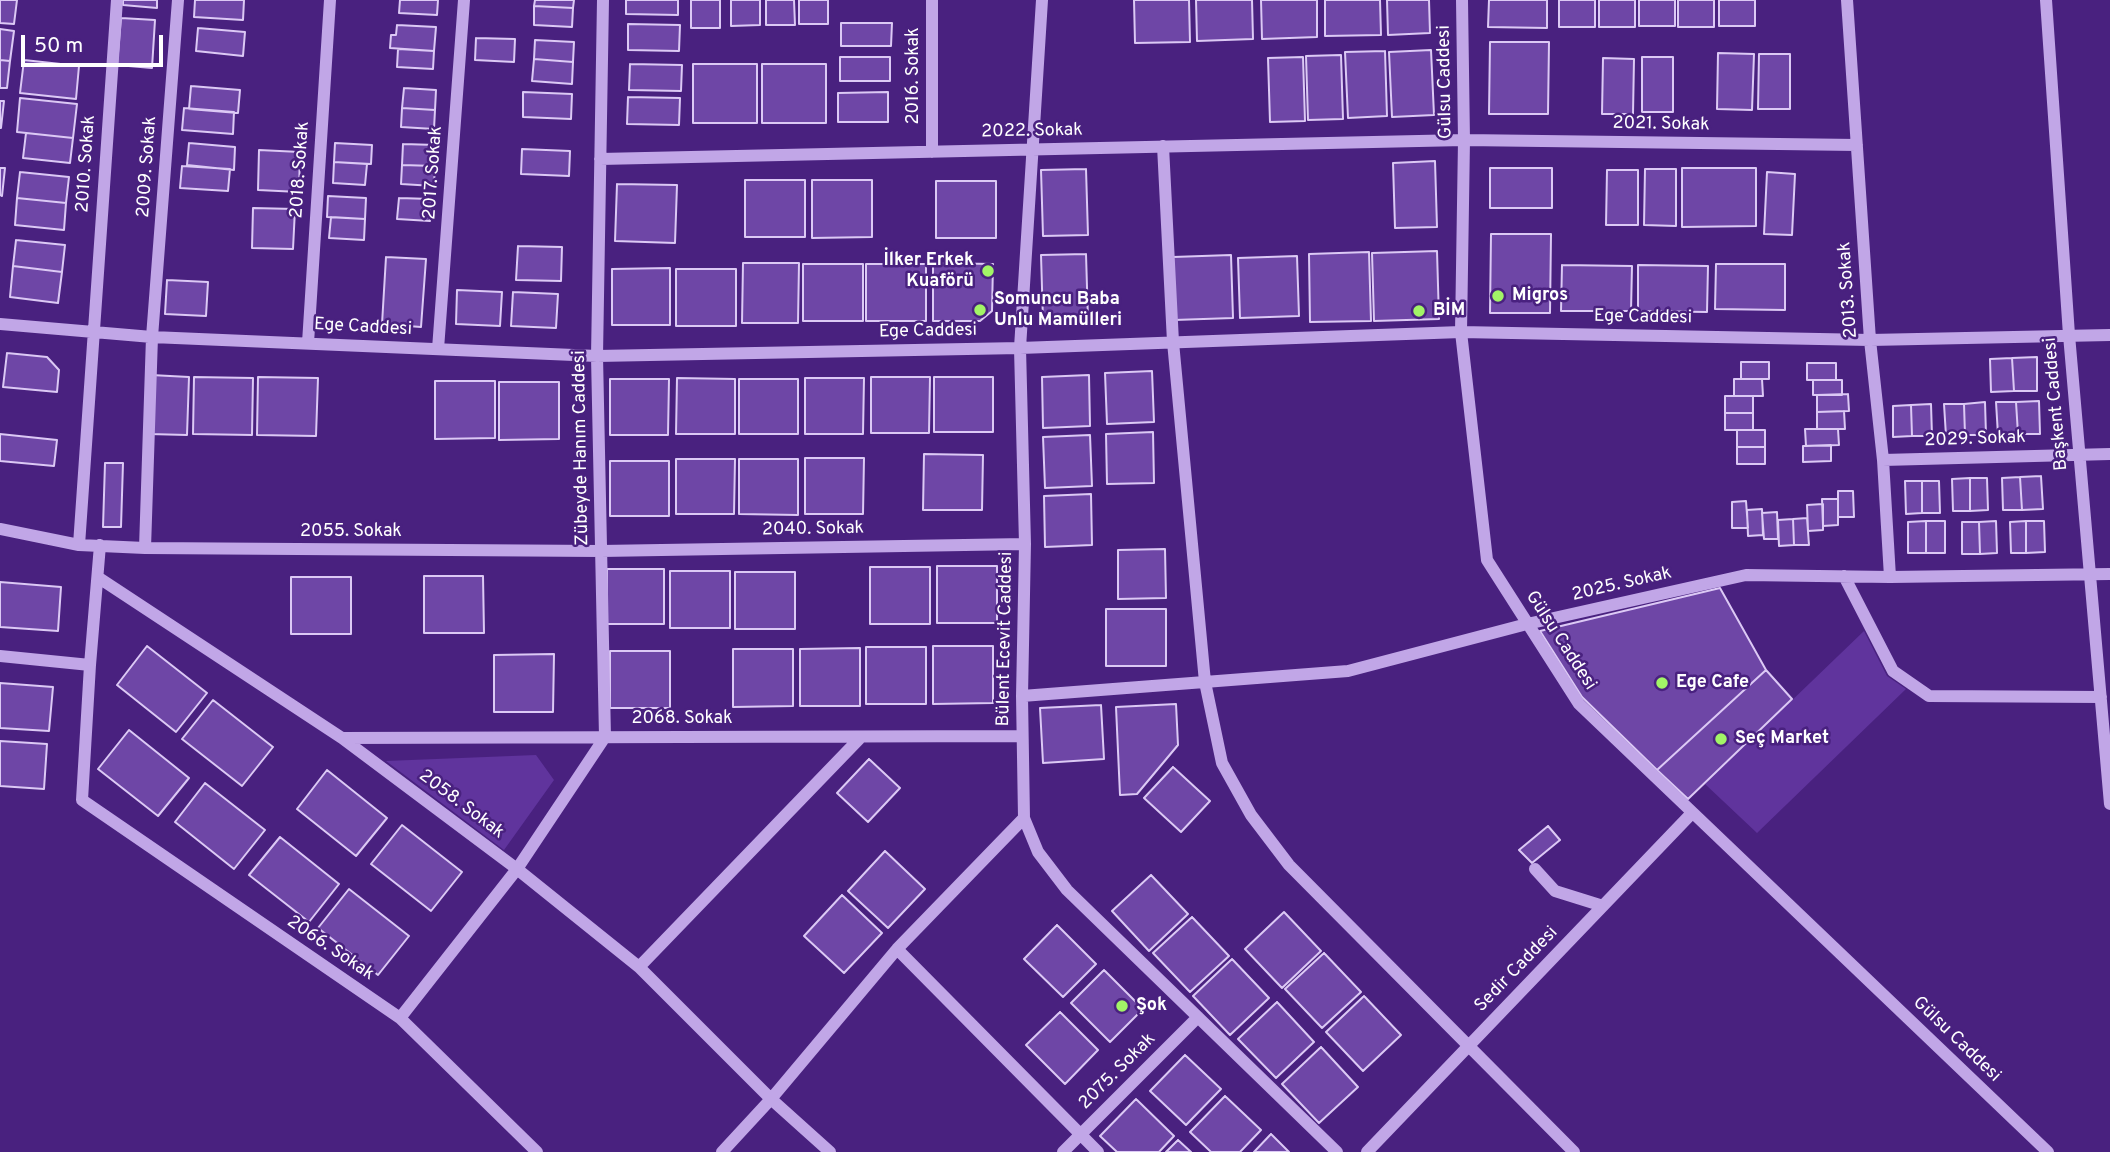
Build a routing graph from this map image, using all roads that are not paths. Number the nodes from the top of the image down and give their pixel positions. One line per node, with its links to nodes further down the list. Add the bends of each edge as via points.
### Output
1 (117, 0): 18 (street, 2010. Sokak)
2 (178, 0): 22 (street, 2009. Sokak)
3 (330, 0): 25 (street, 2018. Sokak)
4 (464, 0): 27 (street, 2017. Sokak)
5 (603, 0): 16 (street, Zübeyde Hanım Caddesi)
6 (932, 0): 15 (street, 2016. Sokak)
7 (1042, 0): 14 (street, Bülent Ecevit Caddesi)
8 (1462, 0): 11 (street, Gülsu Caddesi)
9 (1847, 0): 12 (street, 2013. Sokak)
10 (2046, 0): 20 (street, Başkent Caddesi)
11 (1464, 140): 12 (street, 2021. Sokak); 13 (street, 2022. Sokak); 19 (street, Gülsu Caddesi)
12 (1857, 145): 23 (street, 2013. Sokak)
13 (1163, 146): 14 (street, 2022. Sokak); 24 (street)
14 (1034, 149): 15 (street, 2022. Sokak); 26 (street, Bülent Ecevit Caddesi)
15 (932, 152): 16 (street, 2022. Sokak)
16 (600, 159): 28 (street, Zübeyde Hanım Caddesi)
17 (0, 324): 18 (street, Ege Caddesi)
18 (92, 331): 22 (street, Ege Caddesi); 34 (street, 2010. Sokak)
19 (1461, 331): 23 (street, Ege Caddesi); 24 (street, Ege Caddesi); 43 (street, Gülsu Caddesi, via 1487,560)
20 (2068, 335): 21 (street, Ege Caddesi); 23 (street, Ege Caddesi); 30 (street, Başkent Caddesi)
21 (2110, 335)
22 (152, 337): 25 (street, Ege Caddesi); 36 (street, 2009. Sokak)
23 (1870, 340): 31 (street, 2013. Sokak)
24 (1173, 342): 26 (street, Ege Caddesi); 46 (street)
25 (308, 343): 27 (street, Ege Caddesi)
26 (1020, 348): 28 (street, Ege Caddesi); 33 (street, Bülent Ecevit Caddesi)
27 (438, 349): 28 (street, Ege Caddesi)
28 (597, 356): 37 (street, Zübeyde Hanım Caddesi)
29 (2110, 454): 30 (street, 2029. Sokak)
30 (2079, 455): 31 (street, 2029. Sokak); 38 (street, Başkent Caddesi)
31 (1883, 460): 41 (street, 2013. Sokak)
32 (0, 529): 34 (street, 2055. Sokak)
33 (1025, 544): 37 (street, 2040. Sokak); 47 (street, Bülent Ecevit Caddesi)
34 (79, 545): 35 (street, 2055. Sokak)
35 (100, 545): 36 (street, 2055. Sokak); 42 (street)
36 (145, 548): 37 (street, 2055. Sokak)
37 (601, 551): 50 (street, Zübeyde Hanım Caddesi)
38 (2090, 574): 39 (street, 2025. Sokak); 41 (street, 2025. Sokak); 48 (street, Başkent Caddesi)
39 (2110, 574)
40 (1844, 576): 41 (street, 2025. Sokak); 43 (street, 2025. Sokak, via 1746,575); 48 (street, via 1893,671 1929,696)
41 (1890, 577)
42 (99, 578): 45 (street); 52 (street, 2058. Sokak)
43 (1527, 624): 46 (street, 2025. Sokak, via 1348,671); 54 (street, Gülsu Caddesi, via 1579,704)
44 (0, 656): 45 (street)
45 (90, 665): 62 (street, 2066. Sokak, via 82,800)
46 (1205, 682): 47 (street, 2025. Sokak); 63 (street, via 1222,763 1251,815 1289,865)
47 (1022, 696): 49 (street, Bülent Ecevit Caddesi)
48 (2101, 697): 53 (street, Başkent Caddesi)
49 (1023, 736): 51 (street, 2068. Sokak); 55 (street, Bülent Ecevit Caddesi)
50 (605, 737): 51 (street, 2068. Sokak); 52 (street, 2068. Sokak); 56 (street)
51 (861, 737): 60 (street)
52 (342, 738): 56 (street, 2058. Sokak)
53 (2110, 804)
54 (1692, 813): 58 (street, Sedir Caddesi); 74 (street, Gülsu Caddesi)
55 (1024, 818): 59 (street); 61 (street, Bülent Ecevit Caddesi, via 1038,852 1067,890)
56 (517, 869): 60 (street, 2058. Sokak); 62 (street)
57 (1535, 869): 58 (street, via 1555,891)
58 (1603, 906): 63 (street, Sedir Caddesi)
59 (897, 949): 64 (street); 65 (street)
60 (639, 967): 64 (street, 2058. Sokak)
61 (1198, 1017): 65 (street, 2075. Sokak); 71 (street, Bülent Ecevit Caddesi)
62 (400, 1018): 66 (street, 2066. Sokak)
63 (1468, 1046): 72 (street, Sedir Caddesi); 73 (street)
64 (771, 1099): 67 (street); 68 (street, 2058. Sokak)
65 (1081, 1134): 69 (street, 2075. Sokak); 70 (street)
66 (537, 1152)
67 (722, 1152)
68 (830, 1152)
69 (1063, 1152)
70 (1098, 1152)
71 (1337, 1152)
72 (1367, 1152)
73 (1574, 1152)
74 (2048, 1152)

